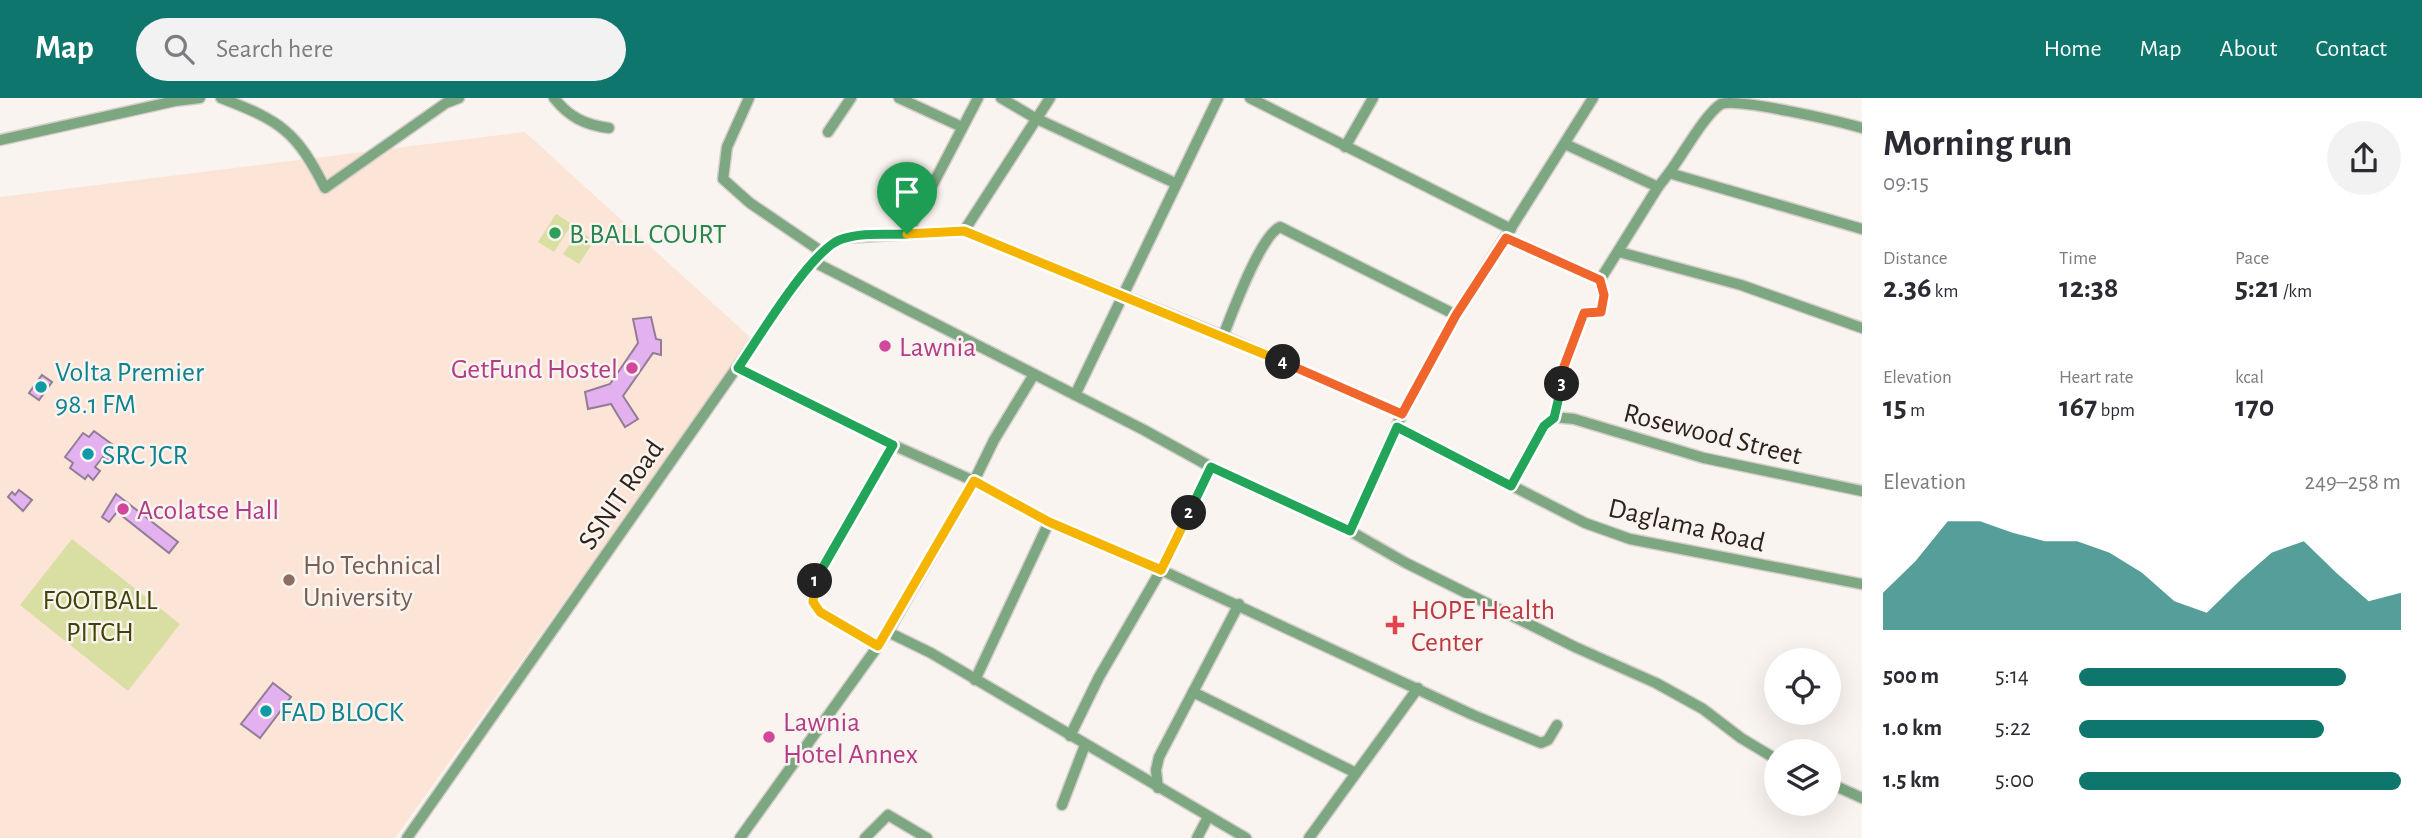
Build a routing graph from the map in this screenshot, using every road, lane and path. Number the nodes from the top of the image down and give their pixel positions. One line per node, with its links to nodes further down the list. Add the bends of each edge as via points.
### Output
1 (200, 98): 23 (street)
2 (221, 98): 15 (street, via 284,129 307,152 325,188)
3 (459, 98): 15 (street)
4 (554, 98): 20 (street, via 586,124)
5 (749, 98): 34 (street, via 727,147 723,178)
6 (851, 98): 22 (street)
7 (899, 98): 19 (street)
8 (978, 98): 19 (street)
9 (1001, 98): 18 (street)
10 (1050, 98): 18 (street)
11 (1218, 98): 27 (street)
12 (1250, 98): 16 (street)
13 (1373, 98): 25 (street)
14 (1593, 98): 24 (street)
15 (443, 101)
16 (1266, 101): 25 (street)
17 (1791, 103): 21 (street); 26 (street, via 1722,103)
18 (1035, 118): 27 (street); 30 (street)
19 (962, 127): 31 (street)
20 (609, 128)
21 (1862, 128)
22 (828, 132)
23 (0, 140)
24 (1565, 144): 28 (street); 32 (street)
25 (1345, 147): 32 (street)
26 (1669, 173): 28 (street); 29 (street)
27 (1175, 183): 37 (street)
28 (1658, 187): 33 (street)
29 (1862, 229)
30 (964, 231): 31 (street, SSNIT Road); 37 (street)
31 (907, 234): 34 (street, SSNIT Road, via 843,238)
32 (1509, 234): 36 (street); 38 (street)
33 (1619, 252): 36 (street); 39 (street, via 1741,285)
34 (822, 253): 35 (street, SSNIT Road)
35 (814, 262): 41 (street, SSNIT Road); 42 (street)
36 (1600, 280): 45 (street, via 1604,305 1601,312 1584,313 1577,327)
37 (1124, 295): 40 (street); 43 (street)
38 (1456, 315): 40 (street, via 1280,227 1262,249); 44 (street)
39 (1862, 328)
40 (1223, 336): 44 (street)
41 (738, 368): 47 (street); 72 (street, SSNIT Road)
42 (1033, 376): 43 (street); 49 (street)
43 (1075, 395): 48 (street)
44 (1402, 414): 46 (street)
45 (1554, 418): 50 (street, via 1544,426); 51 (street, Rosewood Street, via 1574,419 1704,458)
46 (1397, 427): 50 (street, Daglama Road); 53 (street)
47 (893, 445): 49 (street); 58 (street, via 821,569 812,593 820,612)
48 (1211, 467): 53 (street); 54 (street)
49 (974, 481): 52 (street); 57 (street)
50 (1511, 486): 55 (street, Daglama Road, via 1585,523 1630,538)
51 (1862, 491)
52 (1049, 522): 54 (street); 59 (street)
53 (1350, 531): 65 (street, via 1565,642 1656,683)
54 (1161, 570): 56 (street); 63 (street)
55 (1862, 584)
56 (1239, 604): 60 (street); 61 (street)
57 (888, 632): 58 (street); 59 (street)
58 (878, 646): 73 (street)
59 (975, 680): 63 (street)
60 (1418, 688): 62 (street, via 1541,743); 66 (street)
61 (1193, 692): 66 (street); 67 (street, via 1158,757)
62 (1557, 725)
63 (1070, 736): 64 (street)
64 (1085, 745): 67 (street); 70 (street)
65 (1764, 752)
66 (1356, 773): 78 (street)
67 (1158, 788): 71 (street)
68 (1841, 788): 69 (street)
69 (1862, 797)
70 (1062, 805)
71 (1208, 817): 76 (street); 77 (street)
72 (407, 838)
73 (740, 838)
74 (865, 838): 75 (street, via 888,815)
75 (927, 838)
76 (1197, 838)
77 (1246, 838)
78 (1309, 838)

